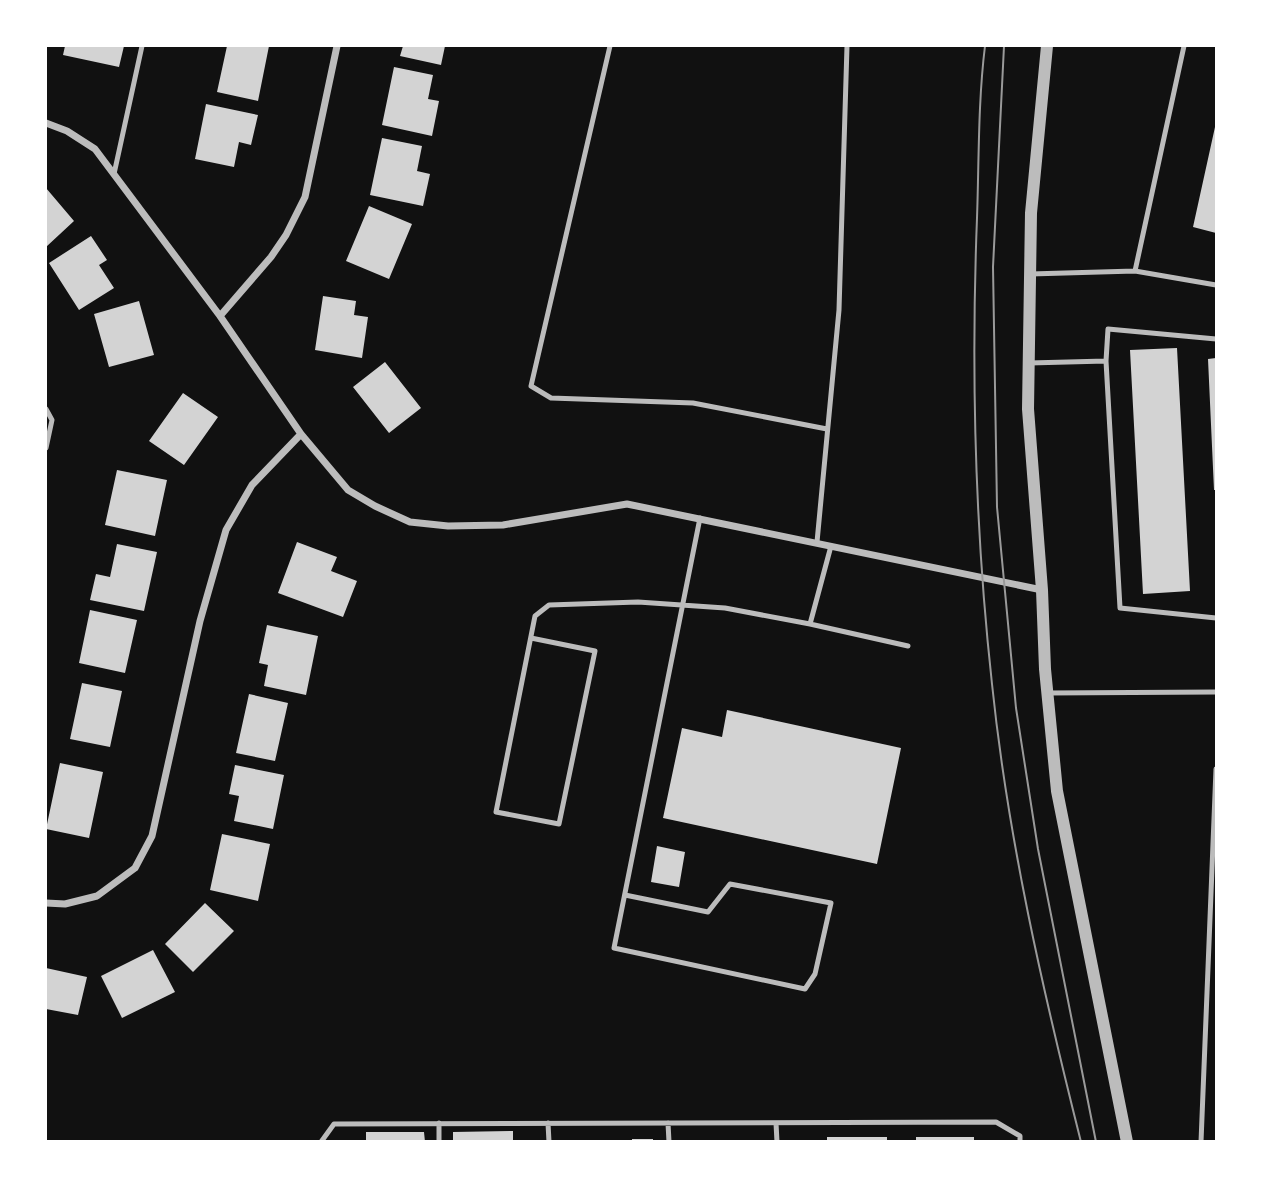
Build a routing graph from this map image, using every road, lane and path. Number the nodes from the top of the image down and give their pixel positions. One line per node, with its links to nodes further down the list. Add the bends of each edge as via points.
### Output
1 (142, 46): 8 (lane)
2 (337, 46): 12 (street, via 305,197 271,257)
3 (610, 46): 17 (lane, via 531,386 551,398 693,403)
4 (847, 46): 17 (lane, via 838,310)
5 (1047, 46): 10 (street, via 1031,213)
6 (1184, 46): 9 (lane)
7 (46, 123): 8 (street, via 95,149)
8 (114, 174): 12 (street)
9 (1135, 271): 10 (lane); 11 (lane)
10 (1030, 274): 15 (street)
11 (1216, 285)
12 (220, 316): 18 (street)
13 (1216, 340): 14 (lane, via 1108,328)
14 (1106, 361): 15 (lane); 25 (lane, via 1120,608)
15 (1028, 363): 23 (street)
16 (46, 409): 19 (lane, via 52,420)
17 (827, 429): 21 (lane)
18 (301, 434): 20 (street, via 348,490 410,522 503,525 627,504); 33 (street, via 252,485 226,530 200,621 152,836 141,858 135,868 97,896 65,904)
19 (46, 448)
20 (700, 518): 21 (street); 24 (lane)
21 (817, 542): 22 (street)
22 (831, 546): 23 (street); 26 (lane)
23 (1042, 590): 30 (street)
24 (682, 605): 26 (lane); 27 (lane, via 549,605 535,616); 32 (lane)
25 (1216, 618)
26 (810, 624): 28 (lane)
27 (531, 638): 27 (lane, via 496,812 559,824 595,651)
28 (908, 646)
29 (1216, 692): 30 (lane)
30 (1048, 693): 44 (street, via 1057,791)
31 (1216, 769): 45 (lane)
32 (625, 895): 32 (lane, via 614,948 805,989 815,974 831,903 730,884 708,912)
33 (46, 902)
34 (439, 1123): 35 (lane); 38 (lane, via 334,1124); 39 (lane)
35 (548, 1123): 36 (lane); 40 (lane)
36 (668, 1123): 37 (lane); 41 (lane)
37 (776, 1123): 42 (lane); 43 (lane, via 996,1122 1020,1136)
38 (321, 1142)
39 (439, 1142)
40 (549, 1142)
41 (669, 1142)
42 (778, 1142)
43 (1020, 1142)
44 (1127, 1142)
45 (1201, 1142)

